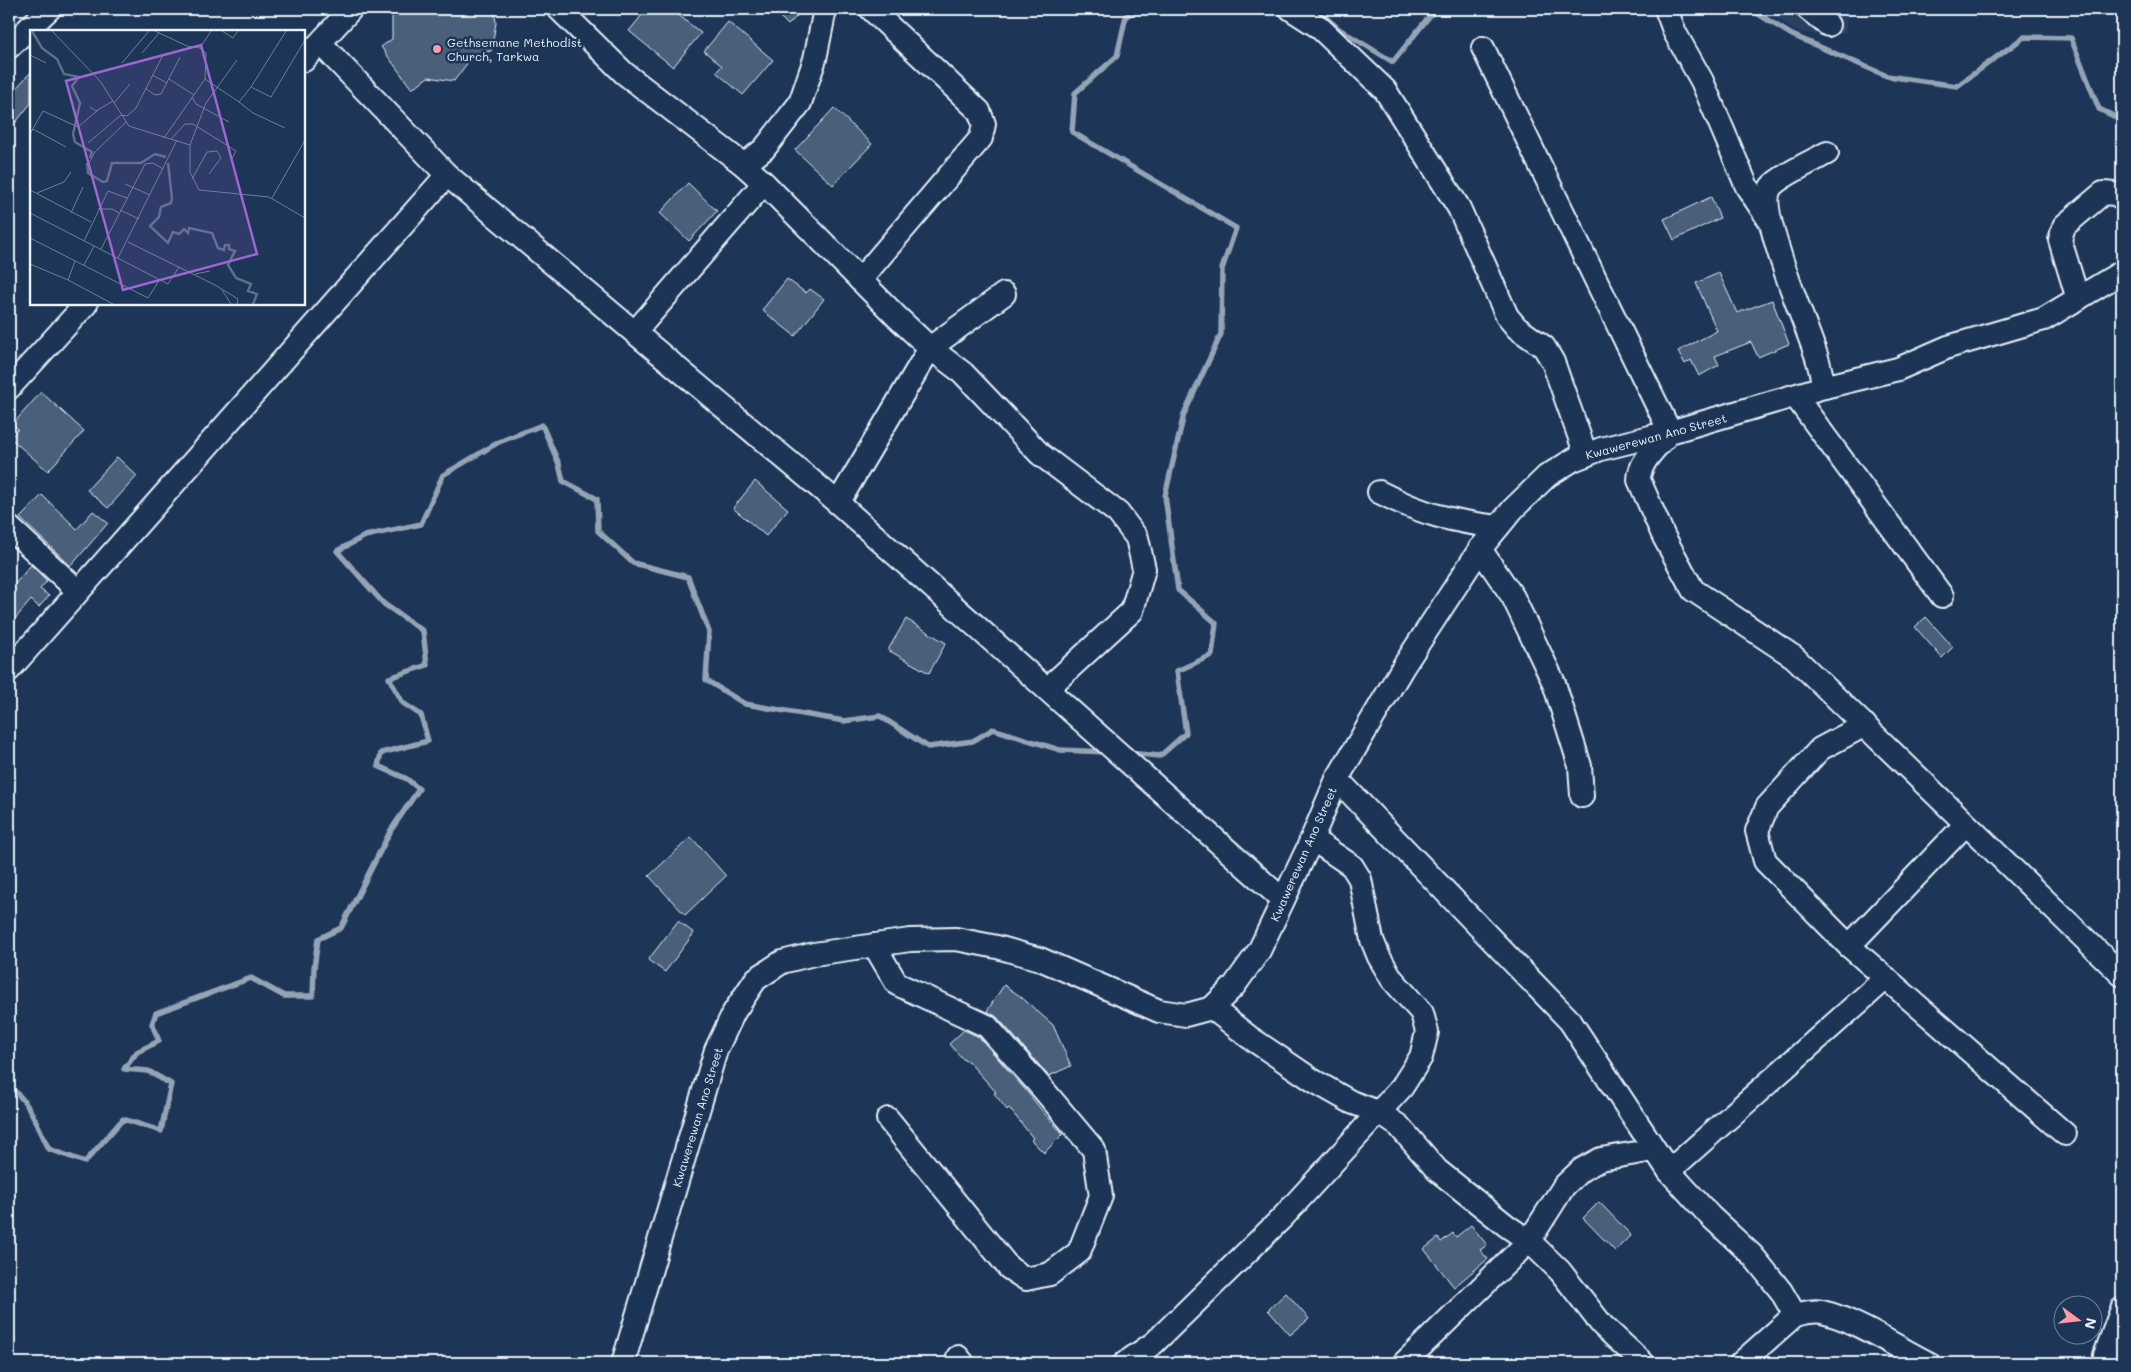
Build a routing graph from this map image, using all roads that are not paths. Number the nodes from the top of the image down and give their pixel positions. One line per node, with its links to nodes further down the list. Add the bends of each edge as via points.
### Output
1 (49, 9): 11 (street)
2 (351, 9): 10 (street)
3 (559, 9): 15 (street, via 624,73)
4 (825, 9): 15 (street, via 815,59 800,103 764,149)
5 (871, 9): 21 (street, via 979,111 984,124 981,138)
6 (1291, 9): 31 (street, via 1319,27 1385,90 1459,208 1507,316 1517,328 1544,346 1553,362)
7 (1666, 9): 19 (street, via 1675,33 1702,81 1747,187)
8 (1808, 9): 9 (street)
9 (1828, 26)
10 (320, 43): 13 (street); 16 (street)
11 (9, 47)
12 (1483, 48): 30 (street)
13 (305, 59)
14 (1827, 154): 19 (street, via 1771,187 1767,202)
15 (744, 165): 17 (street)
16 (447, 175): 25 (street); 37 (street)
17 (764, 183): 21 (street); 25 (street)
18 (2122, 198): 23 (street, via 2103,193 2064,226 2060,240)
19 (1771, 223): 28 (street, via 1817,358)
20 (2122, 272): 23 (street, Kwawerewan Ano Street)
21 (860, 280): 26 (street)
22 (1004, 294): 26 (street)
23 (2078, 298): 28 (street, Kwawerewan Ano Street, via 2044,319 1948,347 1898,369)
24 (85, 305): 27 (street)
25 (635, 332): 33 (street)
26 (930, 348): 33 (street); 40 (street, via 963,372 1040,454 1118,512 1137,538 1144,568 1132,611)
27 (9, 387)
28 (1824, 388): 29 (street, Kwawerewan Ano Street)
29 (1796, 397): 30 (street, Kwawerewan Ano Street); 38 (street)
30 (1670, 432): 31 (street, Kwawerewan Ano Street); 41 (street, via 1643,463 1639,480 1664,537 1694,590 1794,657)
31 (1586, 455): 35 (street, Kwawerewan Ano Street, via 1547,476)
32 (1379, 492): 35 (street, via 1411,508 1444,519)
33 (838, 503): 40 (street)
34 (9, 527): 37 (street)
35 (1498, 527): 36 (street, Kwawerewan Ano Street)
36 (1480, 549): 42 (street, Kwawerewan Ano Street, via 1403,667); 43 (street, via 1512,597 1554,683 1580,766)
37 (78, 591): 39 (street)
38 (1942, 596)
39 (9, 670)
40 (1046, 689): 46 (street)
41 (1865, 725): 44 (street); 48 (street, via 1820,748 1767,807 1757,831 1765,861)
42 (1337, 779): 45 (street, Kwawerewan Ano Street); 55 (street, via 1570,1021)
43 (1582, 796)
44 (1965, 825): 48 (street); 49 (street)
45 (1312, 839): 46 (street, Kwawerewan Ano Street); 52 (street, via 1352,866 1360,879 1375,949 1392,979 1422,1013 1427,1032 1421,1057 1402,1087)
46 (1284, 900): 51 (street, Kwawerewan Ano Street, via 1259,951 1234,986)
47 (874, 945): 51 (street, Kwawerewan Ano Street, via 956,939 1040,959 1159,1011 1186,1015); 53 (street, via 897,984 987,1026 1094,1150 1101,1196 1079,1252 1050,1274 1026,1279 1009,1268); 61 (street, Kwawerewan Ano Street, via 782,962 756,979 734,1012 716,1050)
48 (1849, 946): 50 (street)
49 (2122, 975)
50 (1886, 978): 54 (street); 56 (street)
51 (1212, 1008): 52 (street, via 1314,1081 1351,1102)
52 (1378, 1112): 57 (street, via 1399,1126 1437,1170); 62 (street, via 1282,1218 1154,1343)
53 (888, 1119)
54 (2065, 1134)
55 (1654, 1150): 56 (street); 57 (street, via 1601,1159 1581,1170 1564,1186)
56 (1669, 1171): 59 (street, via 1753,1256 1781,1291)
57 (1529, 1241): 63 (street); 64 (street, via 1560,1271 1602,1325)
58 (2122, 1309): 60 (street)
59 (1795, 1315): 65 (street); 66 (street, via 1820,1312 1844,1320)
60 (2105, 1361)
61 (623, 1363)
62 (1125, 1363)
63 (1404, 1363)
64 (1643, 1363)
65 (1741, 1363)
66 (1928, 1363)

